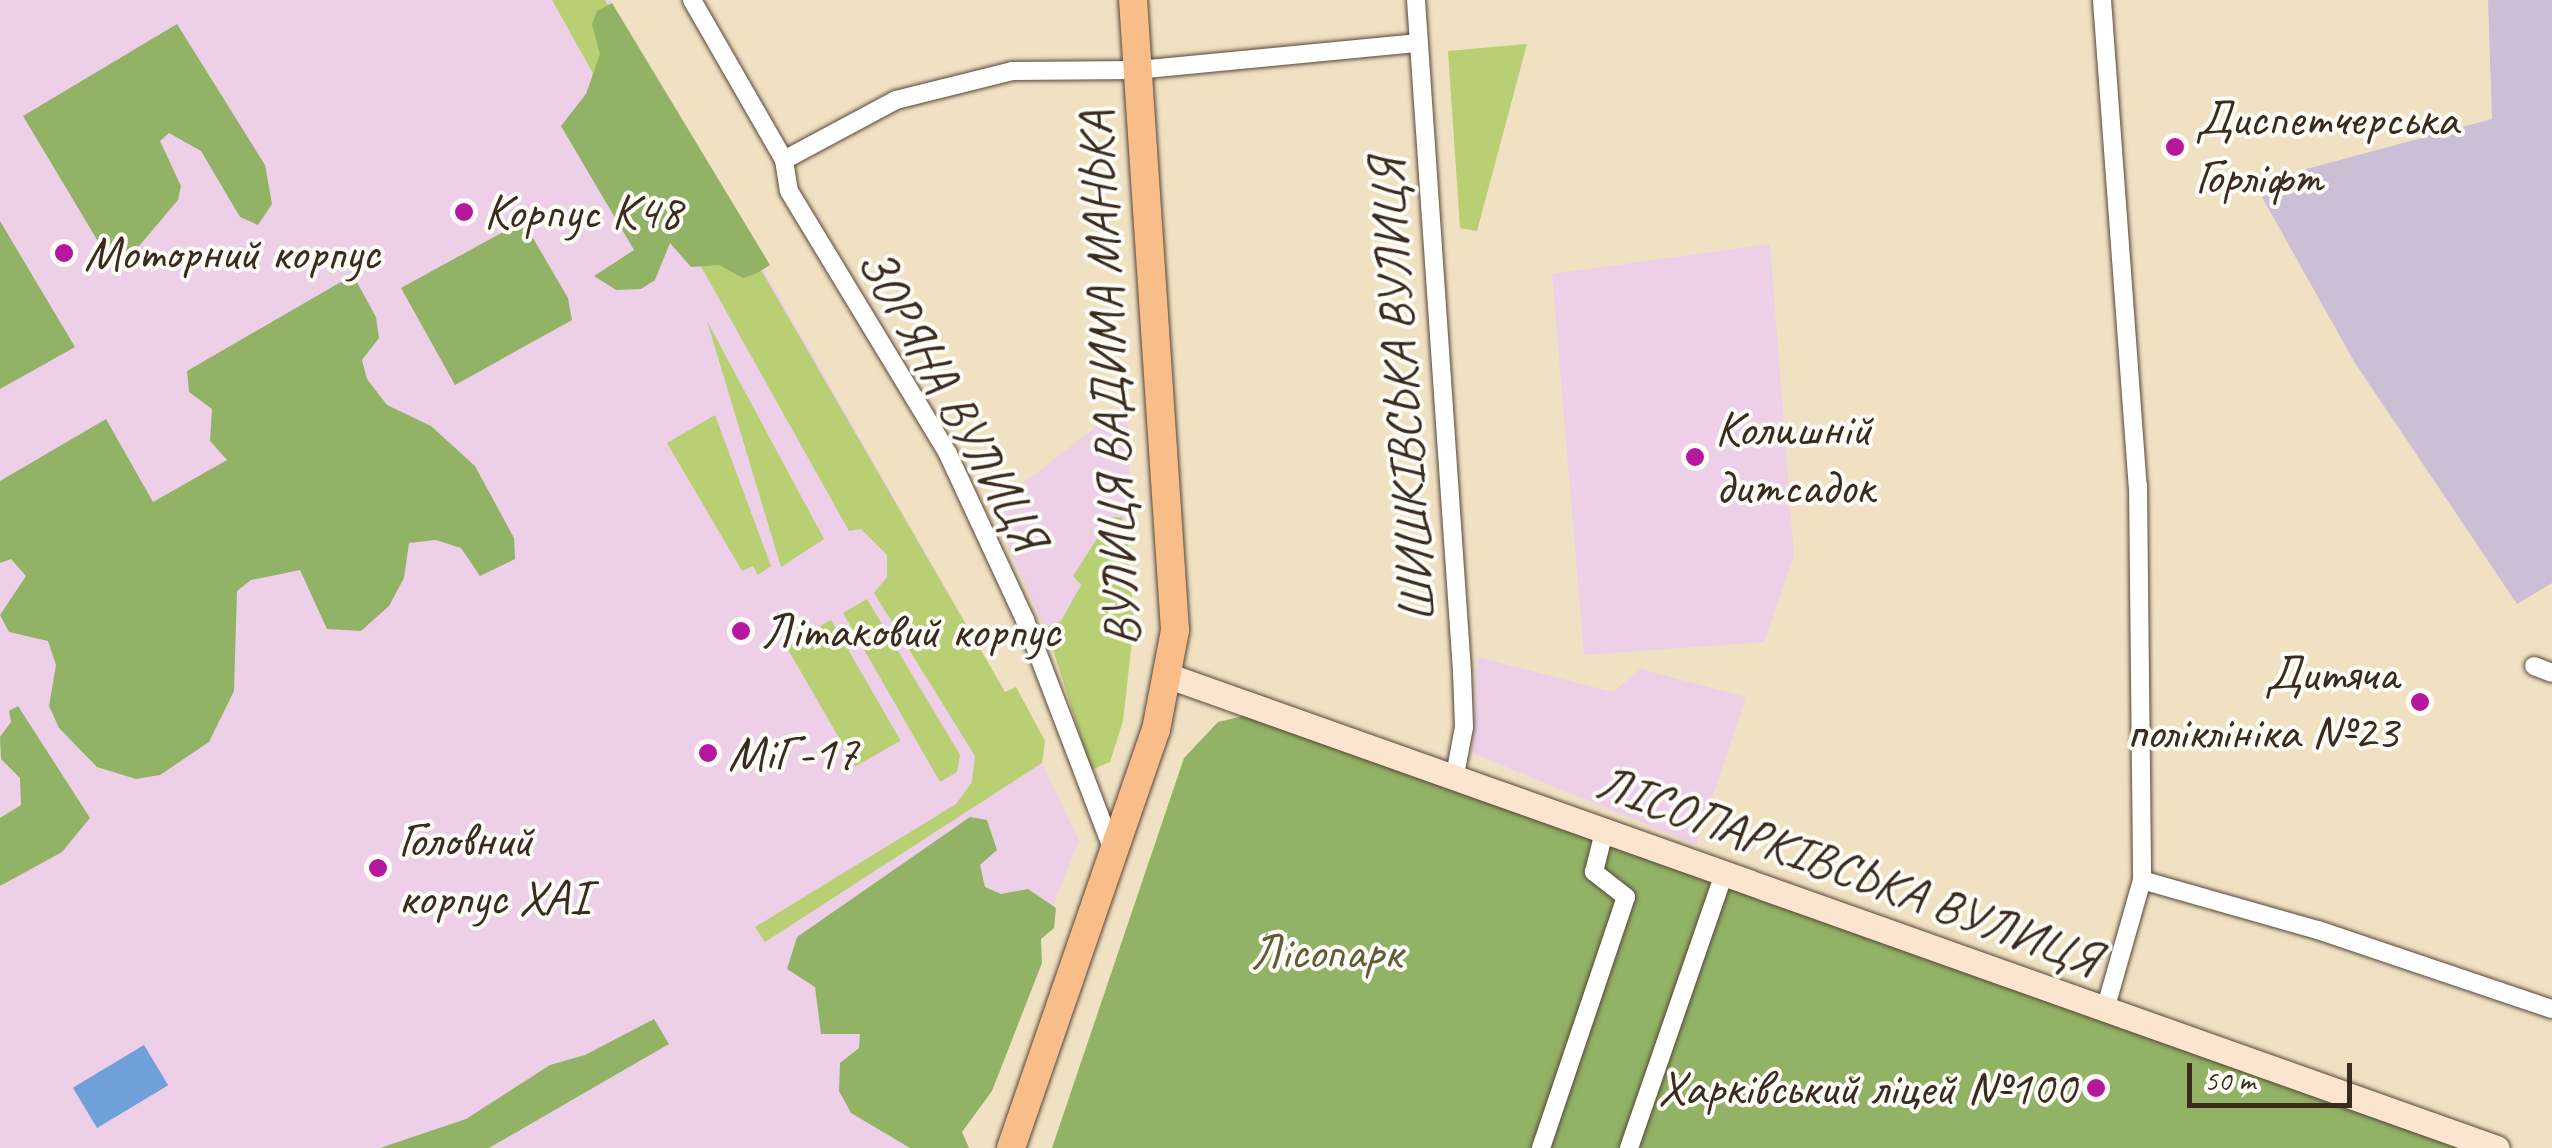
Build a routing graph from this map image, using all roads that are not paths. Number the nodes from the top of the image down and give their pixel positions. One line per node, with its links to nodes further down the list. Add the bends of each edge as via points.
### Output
1 (692, 0): 7 (street, ЗОРЯНА ВУЛИЦЯ)
2 (1132, 0): 6 (main road, ВУЛИЦЯ ВАДИМА МАНЬКА)
3 (1416, 0): 5 (street, ШИШКІВСЬКА ВУЛИЦЯ)
4 (2102, 0): 13 (street, via 2138,485)
5 (1418, 43): 6 (street); 9 (street, ШИШКІВСЬКА ВУЛИЦЯ, via 1462,672 1464,727)
6 (1137, 70): 7 (street, via 1012,72 946,86 896,100); 8 (main road, ВУЛИЦЯ ВАДИМА МАНЬКА, via 1174,601)
7 (784, 160): 11 (street, ЗОРЯНА ВУЛИЦЯ, via 789,191 948,454 1025,620)
8 (1169, 676): 9 (street, ЛІСОПАРКІВСЬКА ВУЛИЦЯ); 11 (main road, ВУЛИЦЯ ВАДИМА МАНЬКА)
9 (1456, 775): 10 (street, ЛІСОПАРКІВСЬКА ВУЛИЦЯ)
10 (1604, 832): 12 (street, ЛІСОПАРКІВСЬКА ВУЛИЦЯ); 17 (street, via 1594,872 1626,897)
11 (1114, 852): 16 (main road, ВУЛИЦЯ ВАДИМА МАНЬКА)
12 (1723, 876): 15 (street, ЛІСОПАРКІВСЬКА ВУЛИЦЯ); 18 (street)
13 (2142, 880): 14 (street, via 2318,930); 15 (street)
14 (2552, 1009)
15 (2104, 1010): 19 (street, ЛІСОПАРКІВСЬКА ВУЛИЦЯ)
16 (1010, 1148)
17 (1541, 1148)
18 (1628, 1148)
19 (2497, 1148)

